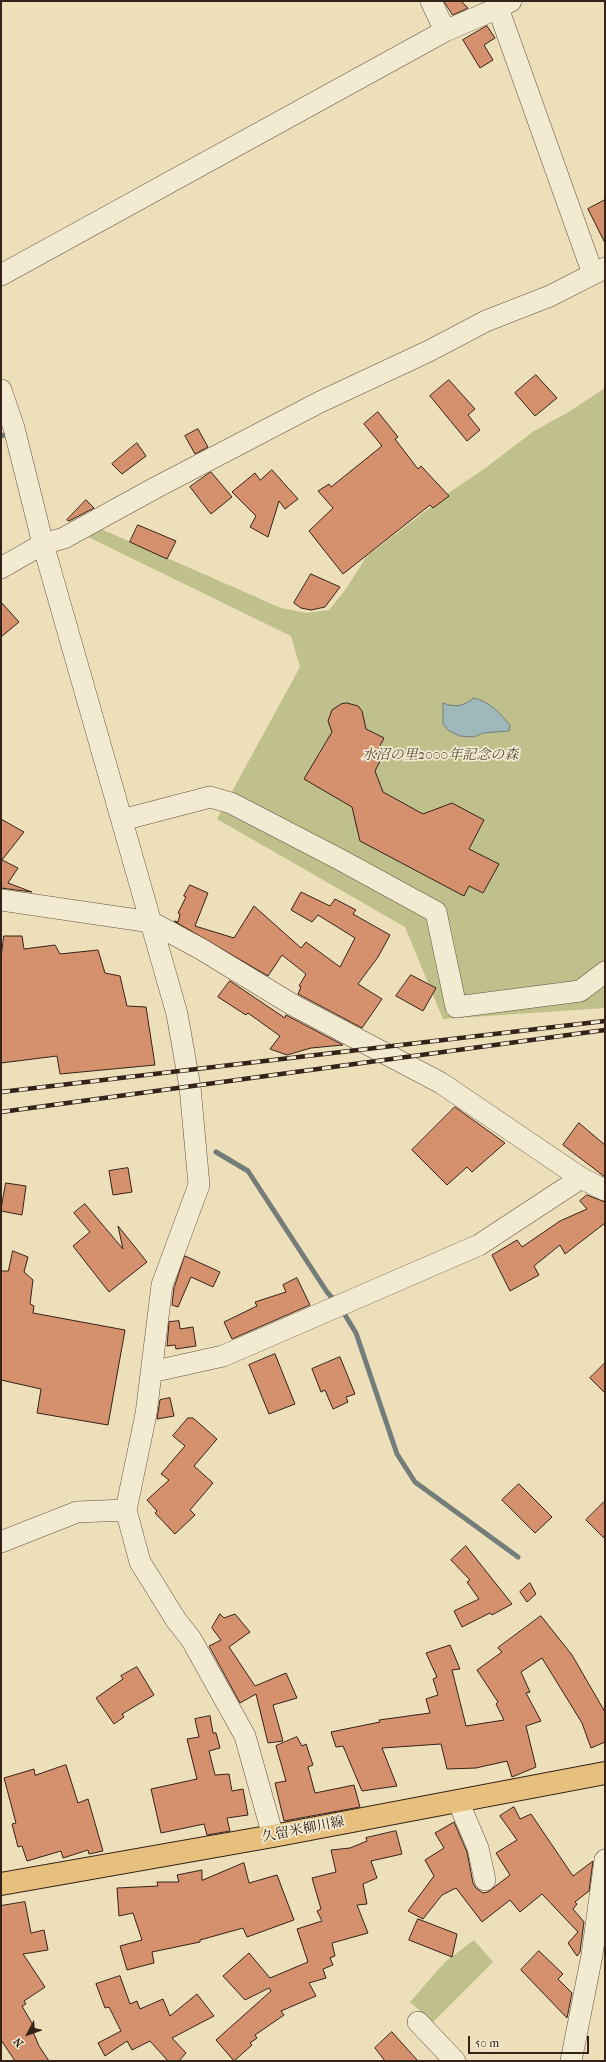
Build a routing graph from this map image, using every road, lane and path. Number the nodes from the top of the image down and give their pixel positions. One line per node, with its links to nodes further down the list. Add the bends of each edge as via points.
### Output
1 (431, 1): 3 (street)
2 (505, 5): 3 (street); 4 (street)
3 (445, 31): 5 (street)
4 (599, 271): 7 (street, via 550,296 486,321 429,352 320,402 64,538)
5 (1, 275)
6 (1, 390): 7 (street, via 14,428)
7 (43, 544): 8 (street); 9 (street)
8 (1, 568)
9 (122, 820): 11 (street); 12 (street, via 210,798 231,803 436,912 456,1007 580,990)
10 (1, 900): 11 (street)
11 (151, 922): 13 (street, via 293,1005 441,1083); 15 (street, via 177,1014 187,1069 199,1185 162,1285)
12 (605, 972)
13 (581, 1178): 14 (street); 15 (street, via 479,1245 223,1356)
14 (605, 1190)
15 (151, 1372): 16 (street, via 146,1414)
16 (126, 1510): 17 (street, via 77,1512); 20 (street, via 140,1562 176,1620 191,1639 245,1736)
17 (1, 1542)
18 (605, 1773): 19 (main road, 久留米柳川線)
19 (458, 1801): 20 (main road, 久留米柳川線); 22 (street, via 478,1848)
20 (273, 1836): 23 (main road, 久留米柳川線)
21 (605, 1860): 26 (street, via 592,1955)
22 (485, 1880)
23 (1, 1884)
24 (418, 2022): 25 (street)
25 (455, 2061)
26 (571, 2061)

